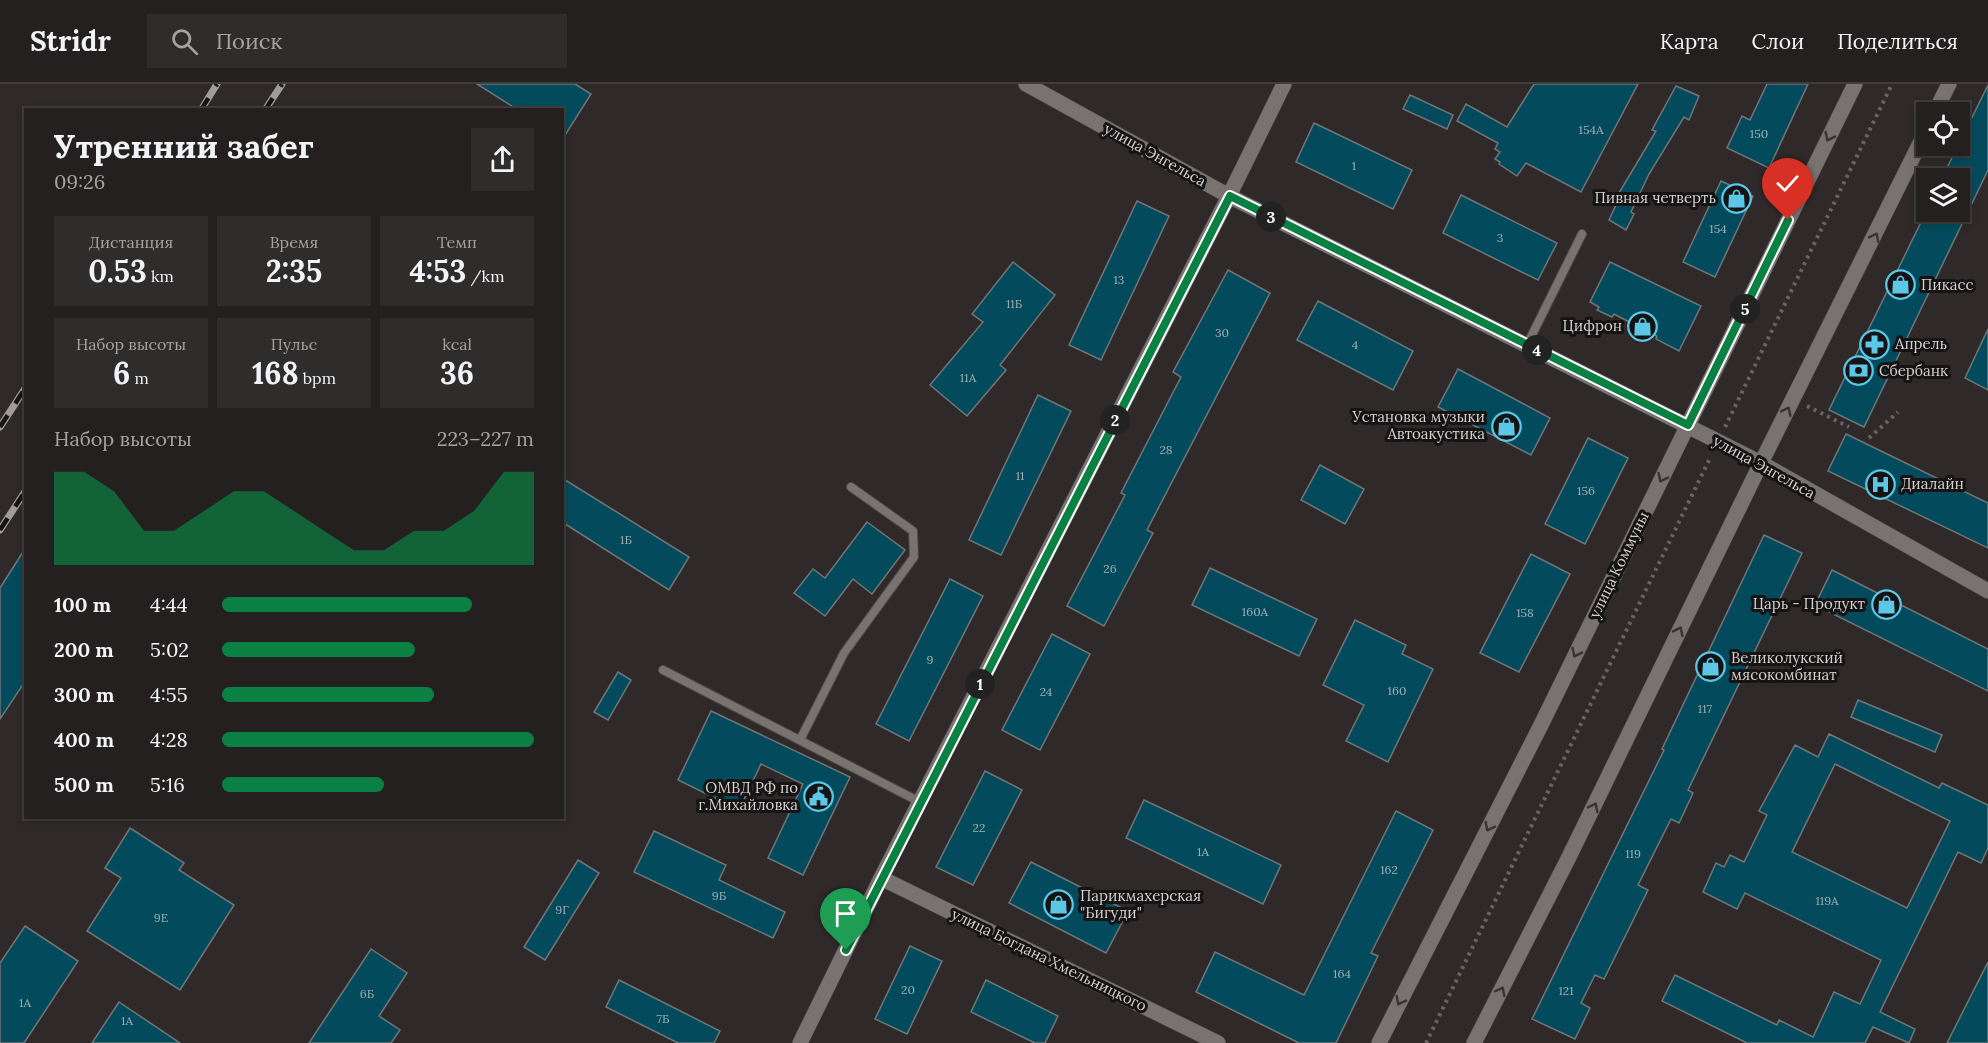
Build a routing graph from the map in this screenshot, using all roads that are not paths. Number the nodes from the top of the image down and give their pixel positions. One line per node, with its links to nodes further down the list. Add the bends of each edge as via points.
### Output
1 (1028, 84): 7 (street, улица Энгельса)
2 (1284, 84): 7 (street)
3 (1855, 84): 10 (street, улица Коммуны, one-way to 10)
4 (1948, 84): 5 (street)
5 (1940, 102)
6 (1916, 151): 11 (street, one-way to 6)
7 (1230, 196): 9 (street, улица Энгельса); 16 (street)
8 (1582, 234): 9 (lane)
9 (1527, 345): 10 (street, улица Энгельса)
10 (1688, 425): 11 (street, улица Энгельса); 20 (street, улица Коммуны, one-way to 20)
11 (1761, 463): 13 (street, улица Энгельса); 21 (street, one-way to 11, via 1568,860)
12 (851, 487): 15 (lane, via 913,531 914,557 844,653)
13 (1988, 591)
14 (663, 670): 15 (lane)
15 (800, 740): 16 (lane)
16 (920, 802): 17 (street)
17 (881, 878): 18 (street); 19 (street, улица Богдана Хмельницкого)
18 (800, 1043)
19 (1218, 1043)
20 (1379, 1043)
21 (1474, 1043)

